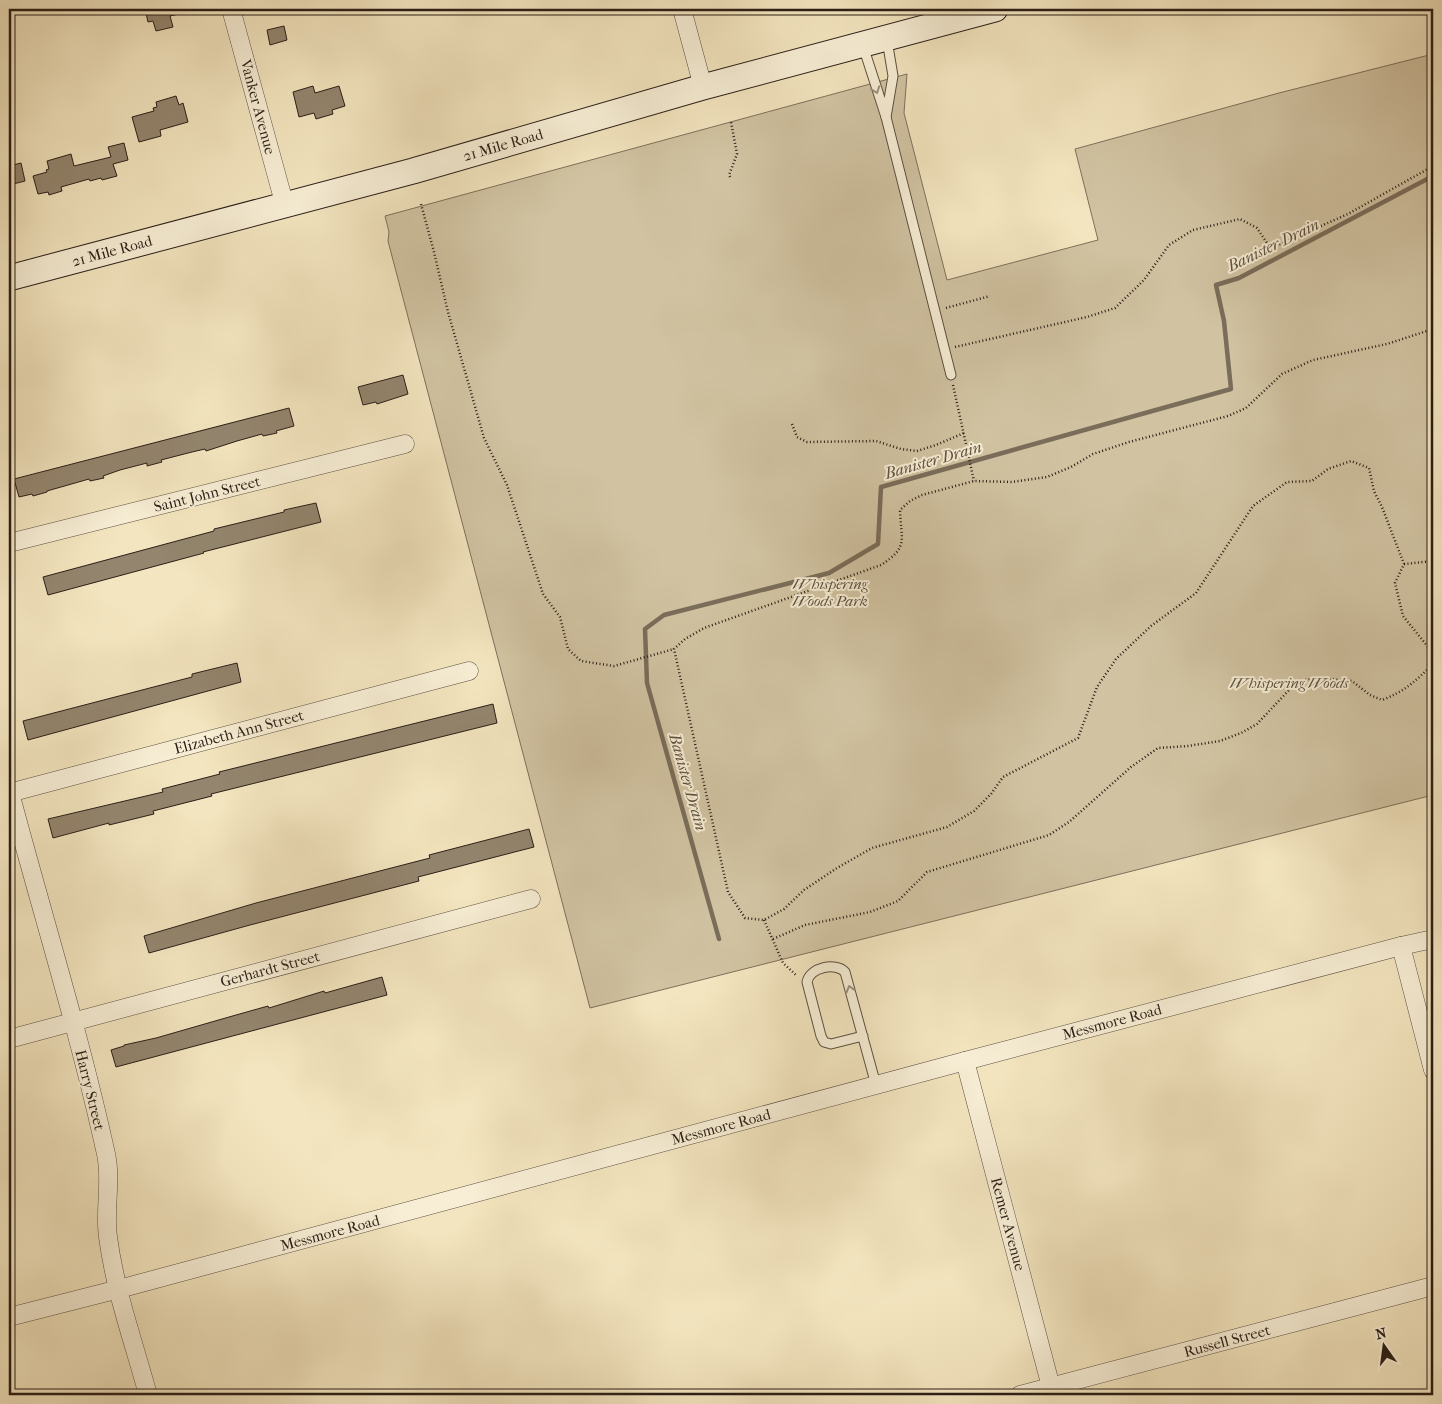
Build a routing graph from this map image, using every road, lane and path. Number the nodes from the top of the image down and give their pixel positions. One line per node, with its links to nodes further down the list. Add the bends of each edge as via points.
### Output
1 (231, 9): 12 (street, Vanker Avenue)
2 (682, 9): 6 (street)
3 (995, 9): 4 (street, 21 Mile Road)
4 (887, 37): 5 (street, 21 Mile Road); 7 (lane, via 893,76)
5 (862, 44): 6 (street, 21 Mile Road); 7 (lane, one-way to 7)
6 (703, 87): 12 (street, 21 Mile Road)
7 (886, 116): 15 (lane)
8 (730, 122): 10 (path, via 737,154)
9 (1433, 166): 17 (path, via 1348,214 1278,245 1267,243 1258,228 1240,219 1193,230 1169,245 1144,280 1116,308)
10 (730, 178)
11 (421, 204): 26 (path, via 484,438 507,485 543,594 560,617 568,649 582,661 614,666)
12 (285, 206): 13 (street, 21 Mile Road)
13 (9, 278)
14 (990, 296): 15 (path)
15 (935, 311): 17 (lane)
16 (1433, 329): 22 (path, via 1387,344 1312,360 1282,374 1246,408 1228,416 1093,454 1047,477 1012,482)
17 (945, 349): 18 (lane)
18 (951, 375): 20 (path)
19 (792, 424): 20 (path, via 797,437 807,442 876,441 917,451)
20 (964, 433): 22 (path)
21 (405, 444): 23 (street, Saint John Street)
22 (974, 481): 26 (path, via 922,495 900,510 902,545 895,556 881,565 704,628)
23 (9, 543)
24 (1433, 560): 25 (path)
25 (1404, 564): 27 (path, via 1395,583 1403,616); 32 (path, via 1374,491 1370,468 1351,461 1328,469 1312,481 1287,482 1253,506 1196,593 1151,626 1116,659 1097,687 1078,738 1002,777 974,811 947,827 872,848 836,868)
26 (674, 649): 32 (path, via 728,892 745,918)
27 (1433, 653)
28 (1433, 664): 33 (path, via 1396,695 1382,700 1352,681 1316,678 1300,681 1257,724 1241,734 1220,741 1158,748 1131,766 1069,822 1049,835 928,872 898,901 870,912 805,925)
29 (469, 672): 30 (street, Elizabeth Ann Street)
30 (9, 791): 37 (street, Harry Street)
31 (531, 898): 37 (street, Gerhardt Street)
32 (764, 920): 33 (path)
33 (772, 939): 36 (path, via 783,963)
34 (1433, 939): 35 (street, Messmore Road)
35 (1401, 946): 40 (street, Messmore Road); 41 (street)
36 (807, 982): 38 (lane, via 824,1042 831,1044); 38 (lane, one-way to 36, via 846,972 841,967 814,972 808,976)
37 (72, 1022): 39 (street, Gerhardt Street); 44 (street, Harry Street, via 106,1158 106,1225)
38 (863, 1036): 42 (lane)
39 (9, 1039)
40 (965, 1061): 42 (street, Messmore Road); 46 (street, Remer Avenue)
41 (1433, 1070)
42 (876, 1085): 44 (street, Messmore Road)
43 (1433, 1286): 46 (street, Russell Street)
44 (119, 1289): 45 (street, Messmore Road); 47 (street, Harry Street)
45 (9, 1317)
46 (1051, 1387): 48 (street, Russell Street)
47 (148, 1395)
48 (1020, 1395)

